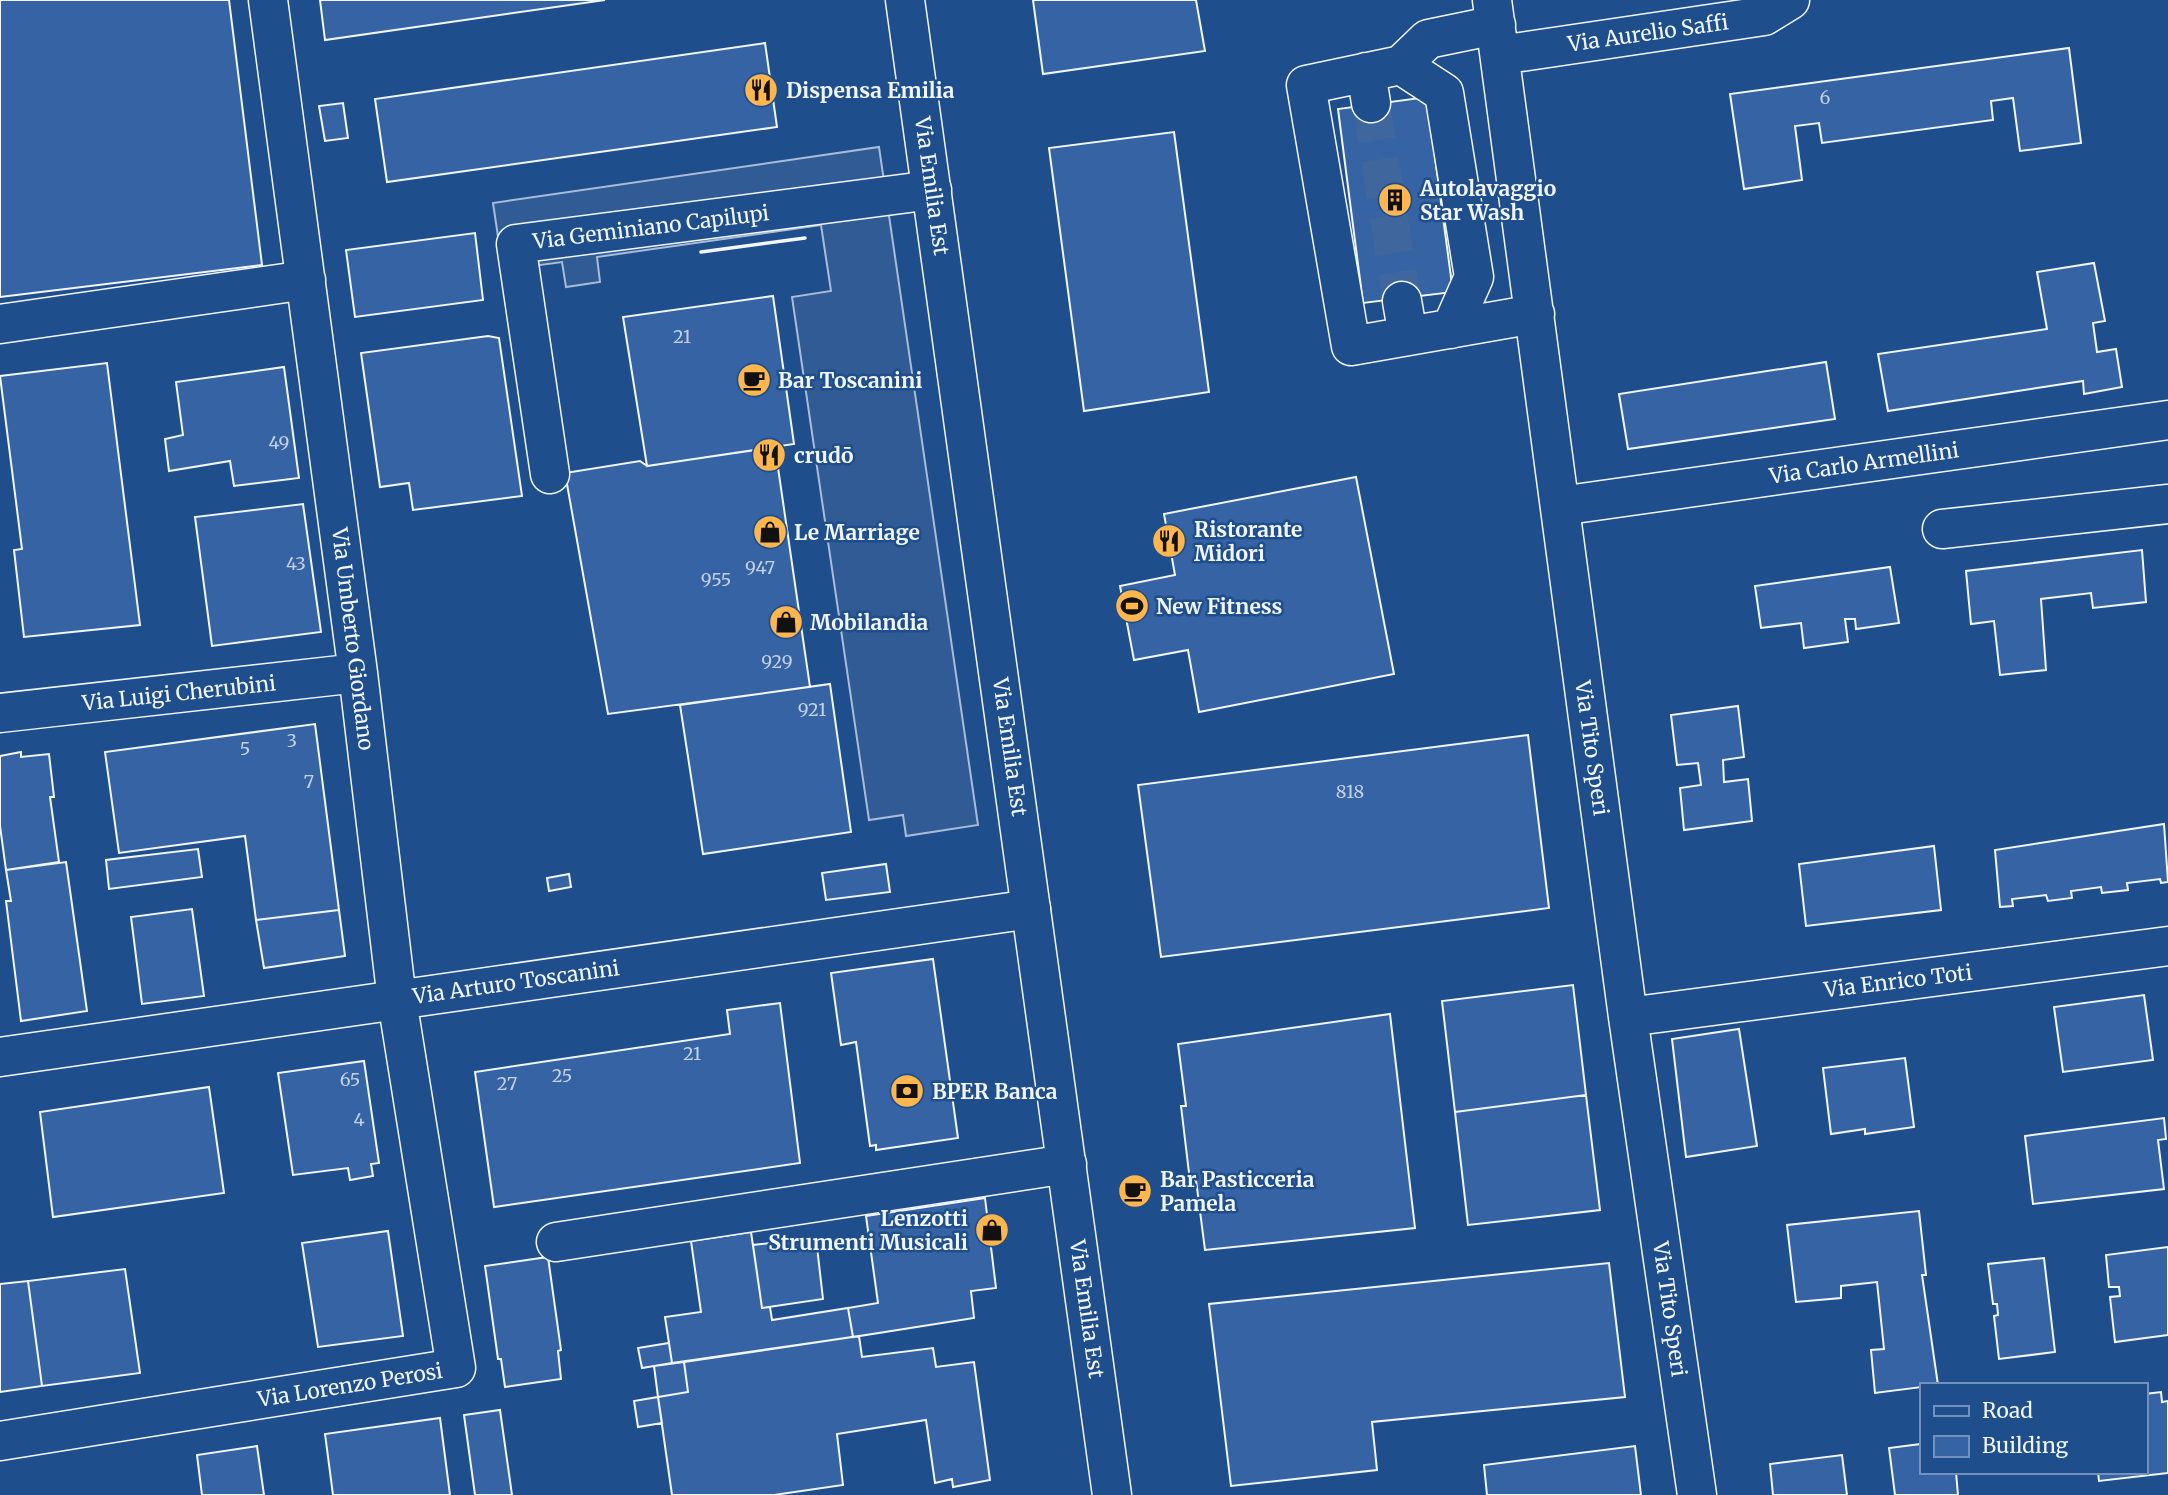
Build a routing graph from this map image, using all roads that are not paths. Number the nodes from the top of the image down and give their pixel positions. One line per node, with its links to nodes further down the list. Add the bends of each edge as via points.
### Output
1 (268, 0): 7 (street, Via Umberto Giordano)
2 (905, 0): 6 (street, Via Emilia Est)
3 (1790, 0): 4 (street, Via Aurelio Saffi, via 1764,16)
4 (1496, 27): 5 (street, Via Aurelio Saffi, via 1427,39); 8 (street, Via Tito Speri)
5 (1379, 80): 10 (street, via 1444,93 1474,277); 10 (street, via 1306,85 1351,346 1405,318)
6 (932, 190): 12 (street, Via Geminiano Capilupi, via 516,244); 18 (street, Via Emilia Est)
7 (306, 280): 9 (street); 16 (street, Via Umberto Giordano)
8 (1535, 314): 10 (street); 14 (street, Via Tito Speri)
9 (0, 324)
10 (1451, 329)
11 (2168, 420): 14 (street, Via Carlo Armellini)
12 (550, 474)
13 (2168, 504): 15 (street)
14 (1560, 506): 21 (street, Via Tito Speri)
15 (1942, 529)
16 (358, 673): 17 (street, Via Luigi Cherubini); 20 (street, Via Umberto Giordano)
17 (0, 713)
18 (1031, 909): 20 (street, Via Arturo Toscanini); 23 (street, Via Emilia Est)
19 (2168, 946): 21 (street, Via Enrico Toti)
20 (397, 999): 22 (street, Via Arturo Toscanini); 25 (street, Via Lorenzo Perosi, via 456,1368)
21 (1628, 1017): 27 (street, Via Tito Speri)
22 (0, 1057)
23 (1067, 1164): 24 (street); 26 (street, Via Emilia Est)
24 (556, 1242)
25 (0, 1441)
26 (1112, 1495)
27 (1697, 1495)

